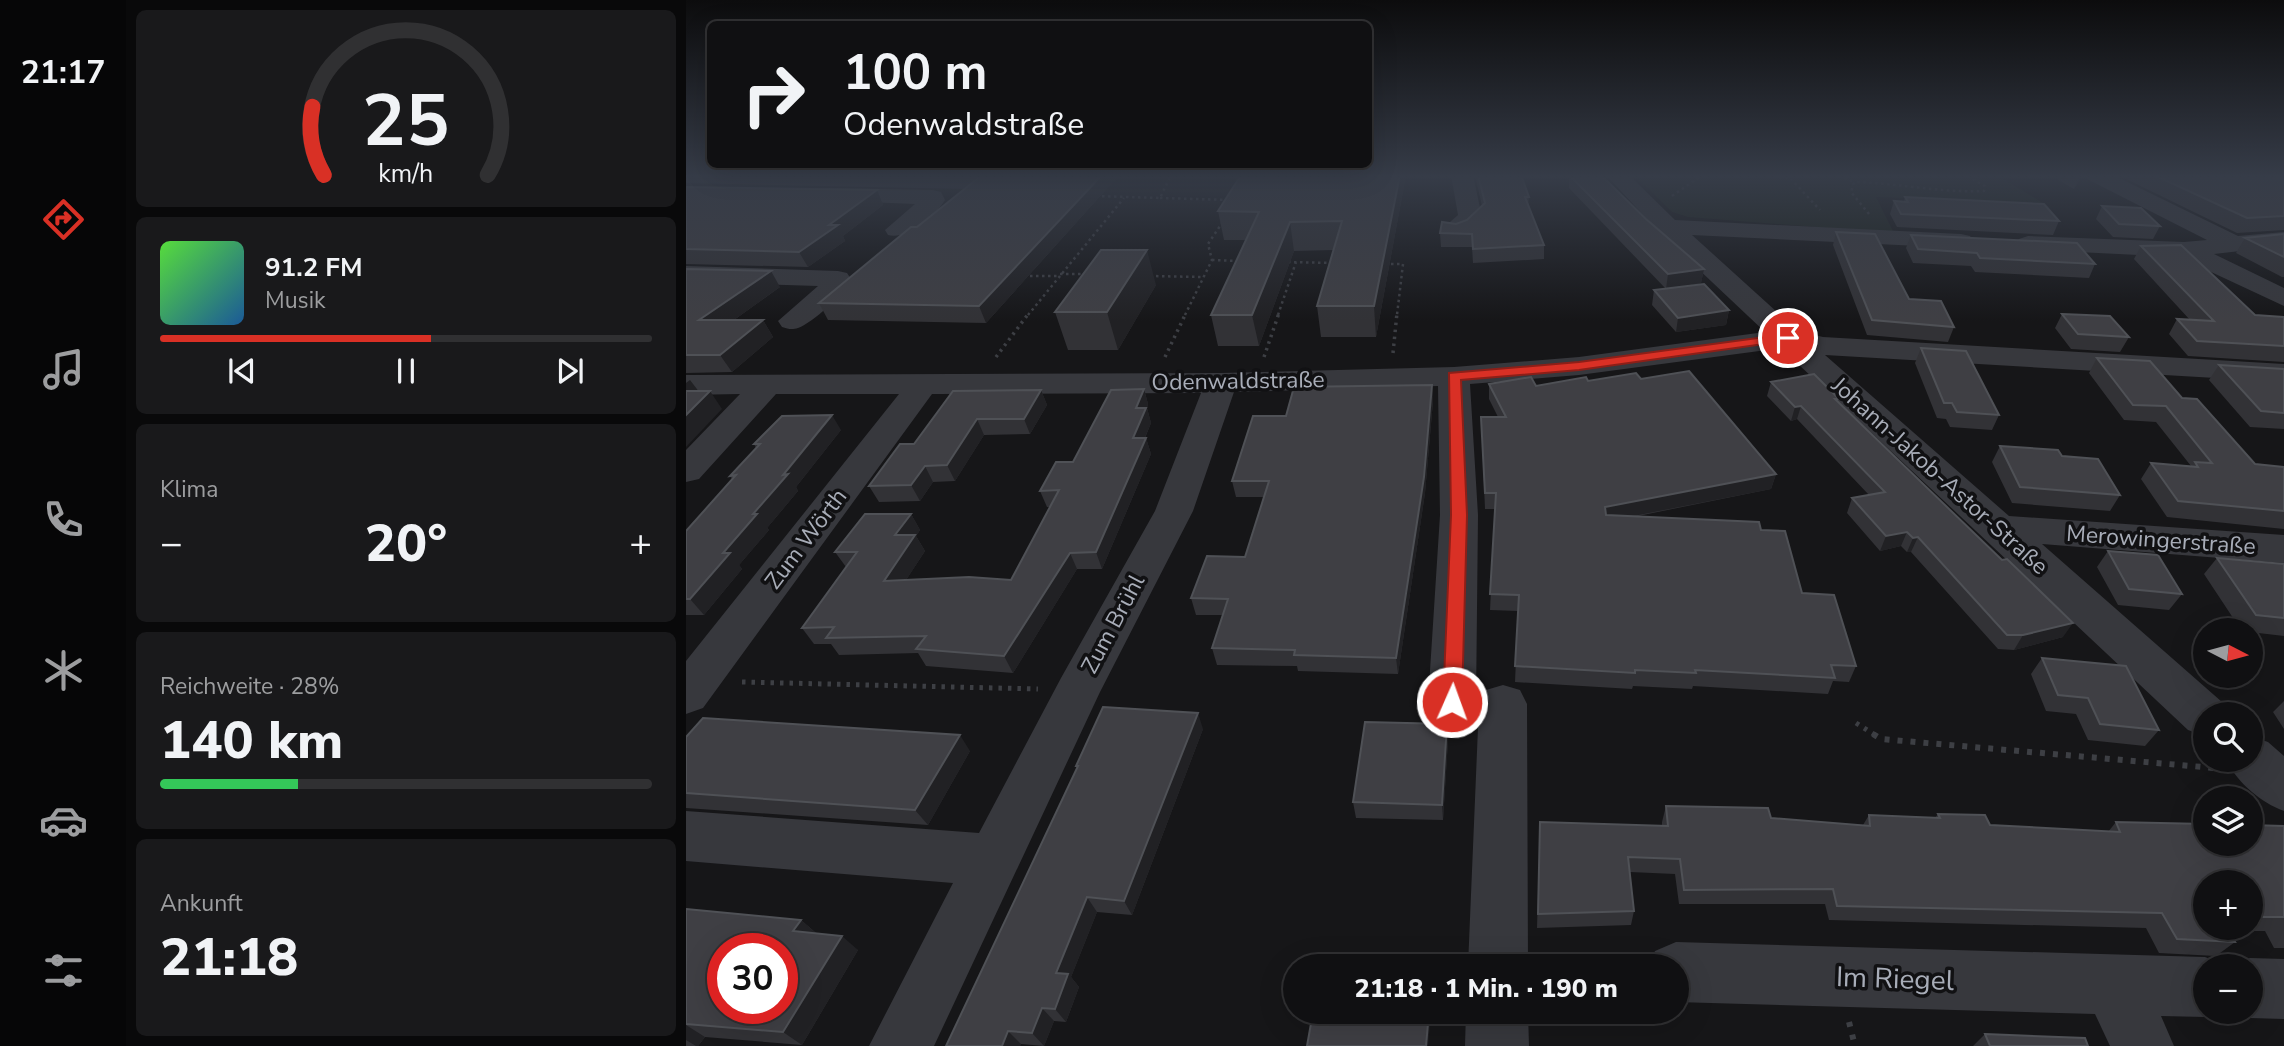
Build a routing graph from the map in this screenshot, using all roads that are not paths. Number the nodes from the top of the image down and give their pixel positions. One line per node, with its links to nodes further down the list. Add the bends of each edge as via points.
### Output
1 (905, 224): 7 (street)
2 (1460, 224): 6 (street)
3 (1665, 224): 16 (street, Johann-Jakob-Astor-Straße)
4 (1722, 224): 9 (street)
5 (2195, 224): 11 (street)
6 (1454, 229)
7 (897, 230)
8 (2284, 239): 11 (street)
9 (1982, 242)
10 (2009, 243): 12 (street)
11 (2236, 244): 12 (street)
12 (2185, 250): 14 (street)
13 (686, 274): 15 (street, via 838,279)
14 (2284, 299)
15 (792, 321)
16 (1788, 338): 17 (street, via 1823,346); 18 (street, Odenwaldstraße, via 1579,366); 24 (street, Johann-Jakob-Astor-Straße)
17 (2284, 373)
18 (1454, 376): 19 (street, Odenwaldstraße); 30 (street, via 1459,515)
19 (1238, 382): 20 (street, Odenwaldstraße); 29 (street, Zum Brühl)
20 (924, 383): 21 (street, Odenwaldstraße); 26 (street, Zum Wörth)
21 (768, 384): 22 (street, Odenwaldstraße); 23 (street)
22 (686, 385)
23 (686, 471)
24 (1997, 528): 25 (street, Merowingerstraße); 27 (street, Johann-Jakob-Astor-Straße)
25 (2284, 549)
26 (692, 688)
27 (2193, 705)
28 (686, 836): 29 (street)
29 (993, 860): 37 (street, Zum Brühl)
30 (1497, 954)
31 (1689, 972): 32 (street, Im Riegel)
32 (2113, 984): 33 (street, Im Riegel); 39 (street)
33 (2193, 987)
34 (2263, 988): 35 (street)
35 (2284, 989)
36 (1497, 1024): 38 (street)
37 (901, 1046)
38 (1497, 1046)
39 (2143, 1046)

